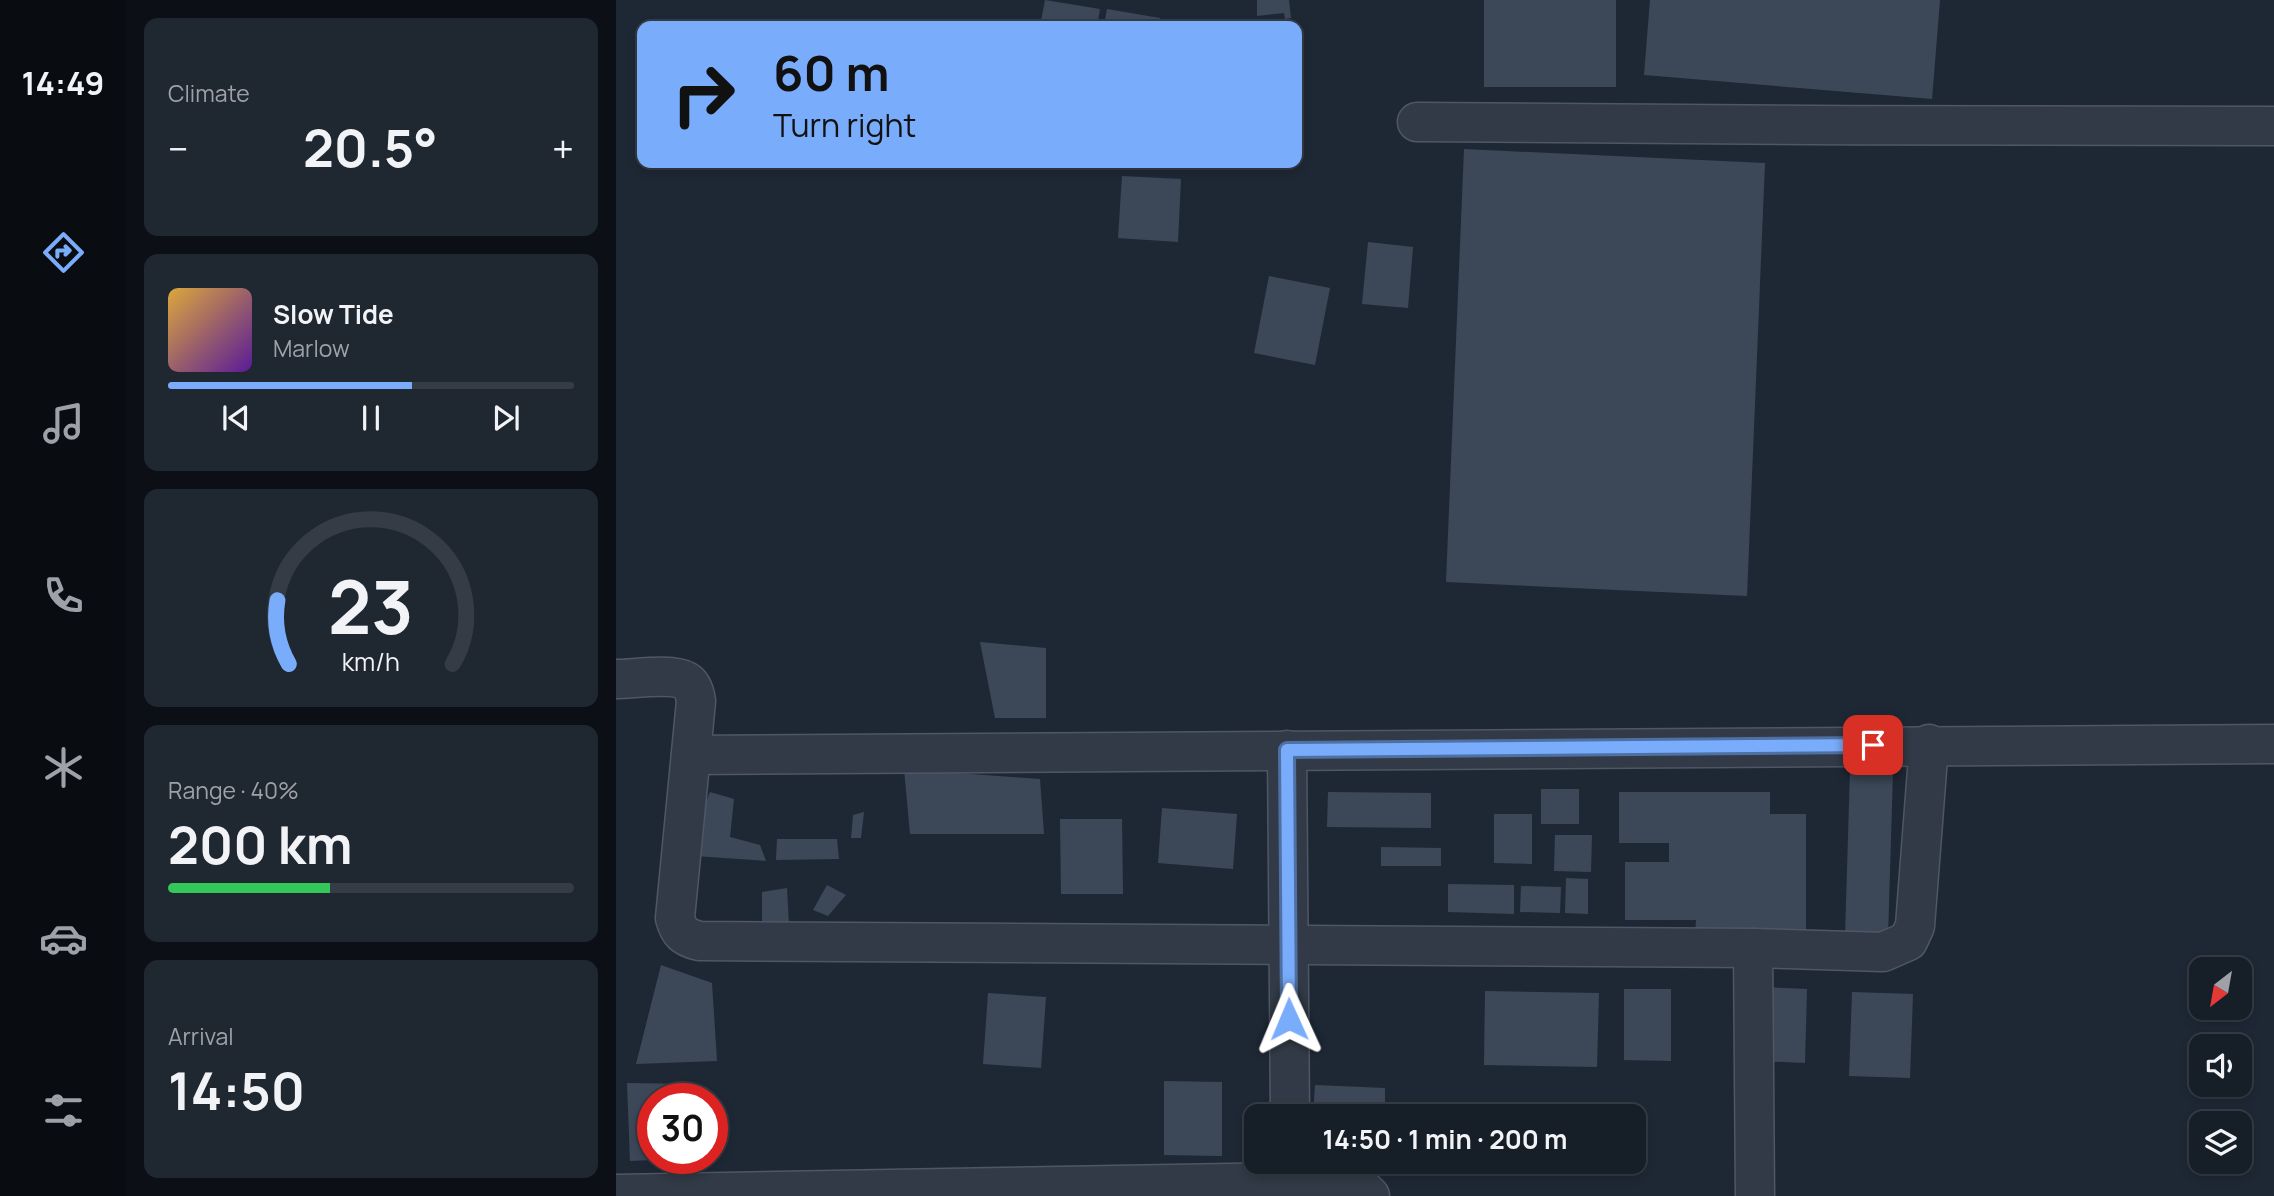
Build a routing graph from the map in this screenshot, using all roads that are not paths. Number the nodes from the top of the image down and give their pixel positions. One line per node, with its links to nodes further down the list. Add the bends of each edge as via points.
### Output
1 (1417, 122): 2 (street)
2 (2274, 126)
3 (616, 679): 7 (street, via 685,680 693,688)
4 (1929, 744): 5 (street); 6 (street); 9 (street, via 1915,926 1908,940 1883,952)
5 (2274, 744)
6 (1287, 750): 7 (street); 8 (street)
7 (691, 755): 8 (street, via 675,918 685,937 699,942)
8 (1288, 947): 9 (street); 10 (street)
9 (1753, 948): 15 (street)
10 (1290, 1104)
11 (1244, 1174): 13 (street)
12 (1300, 1174): 14 (street, via 1363,1189)
13 (616, 1194)
14 (1370, 1196)
15 (1755, 1196)

